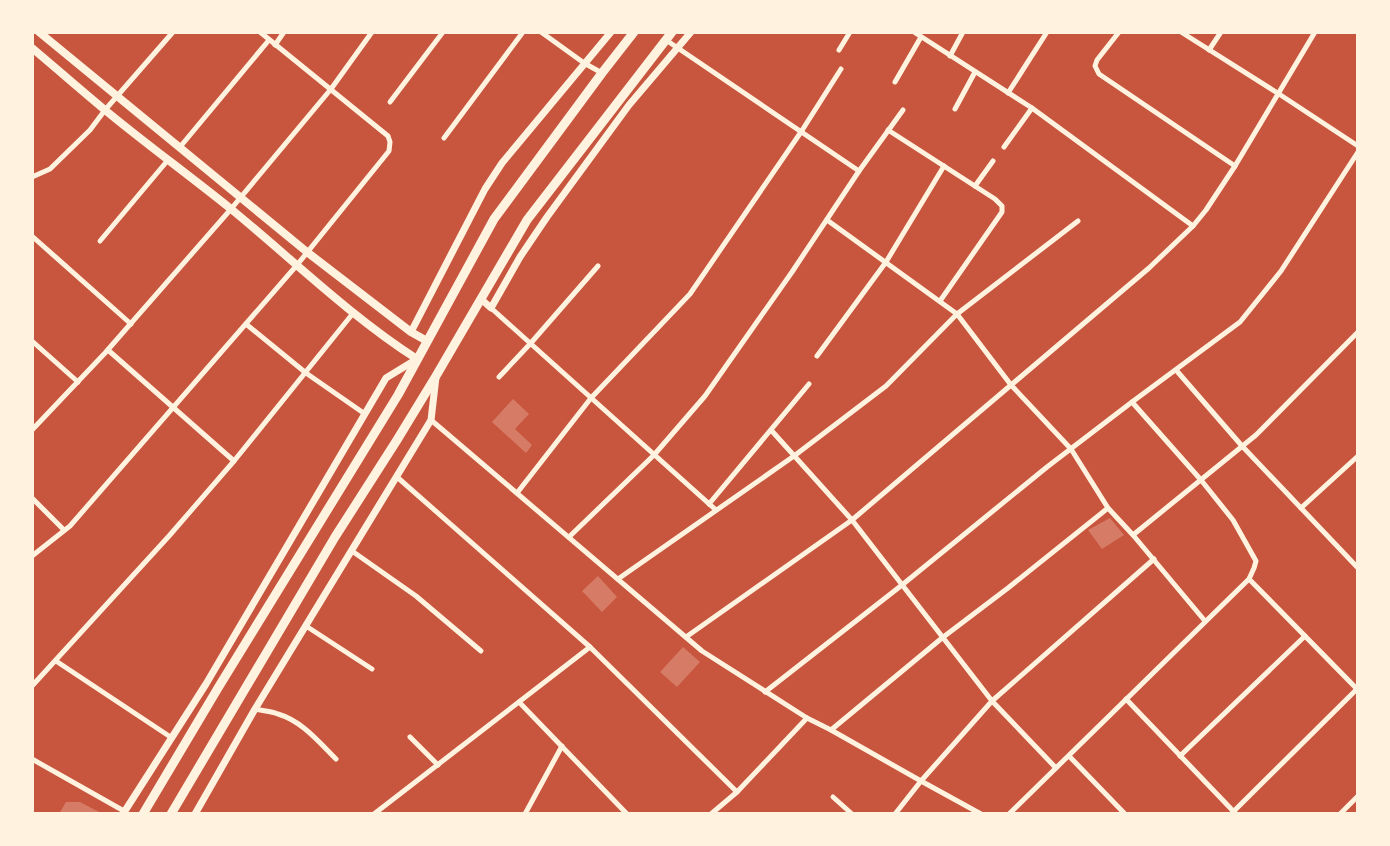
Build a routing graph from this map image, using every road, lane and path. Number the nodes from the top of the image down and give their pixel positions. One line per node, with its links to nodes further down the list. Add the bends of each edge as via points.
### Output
1 (173, 32): 37 (street)
2 (260, 32): 22 (street)
3 (284, 32): 23 (street)
4 (372, 32): 34 (street)
5 (443, 32): 38 (street)
6 (522, 32): 45 (street)
7 (541, 32): 29 (street)
8 (611, 32): 29 (street)
9 (634, 32): 32 (highway)
10 (691, 32): 25 (street)
11 (850, 32): 26 (street)
12 (914, 32): 21 (street)
13 (963, 32): 28 (street)
14 (1047, 32): 35 (street)
15 (1119, 32): 53 (street, via 1097,60 1095,66 1099,74)
16 (1181, 32): 27 (street)
17 (1222, 32): 27 (street)
18 (1315, 32): 36 (street)
19 (43, 34): 37 (main road)
20 (669, 36): 25 (street); 68 (highway, via 527,220)
21 (921, 37): 28 (street); 33 (street)
22 (269, 40): 23 (street); 47 (street)
23 (276, 45): 34 (street)
24 (32, 48): 41 (main road)
25 (678, 48): 44 (street); 70 (street, via 629,105 546,217)
26 (839, 50)
27 (1209, 50): 36 (street)
28 (950, 56): 31 (street)
29 (584, 63): 32 (street); 75 (street, via 502,163 485,189)
30 (841, 69): 44 (street)
31 (975, 72): 35 (street); 40 (street)
32 (602, 73): 77 (highway, via 494,219)
33 (895, 82)
34 (331, 89): 57 (street); 64 (street, via 388,136 389,151)
35 (1008, 93): 39 (street)
36 (1279, 94): 46 (street); 53 (street)
37 (117, 96): 41 (street); 47 (main road)
38 (390, 102)
39 (1032, 108): 48 (street); 61 (street)
40 (955, 109)
41 (105, 110): 50 (main road); 55 (street, via 90,130 50,169)
42 (903, 110): 43 (street)
43 (888, 130): 52 (street); 54 (street)
44 (801, 132): 54 (street); 90 (street, via 690,294)
45 (444, 138)
46 (1358, 146)
47 (180, 147): 57 (main road)
48 (1004, 147)
49 (1358, 152): 83 (street, via 1281,271 1240,322)
50 (168, 160): 58 (main road); 63 (street)
51 (994, 161): 56 (street)
52 (944, 166): 56 (street); 65 (street)
53 (1235, 166): 61 (street)
54 (859, 172): 59 (street)
55 (32, 177)
56 (975, 186): 69 (street, via 995,199 1002,206 1002,212)
57 (241, 198): 58 (street); 64 (main road)
58 (231, 209): 66 (main road); 73 (street)
59 (827, 220): 65 (street); 99 (street, via 705,396)
60 (1078, 221): 72 (street)
61 (1193, 226): 89 (street)
62 (33, 237): 73 (street)
63 (100, 241)
64 (307, 252): 66 (street); 75 (main road)
65 (886, 262): 69 (street); 81 (street)
66 (296, 265): 71 (main road); 74 (street)
67 (598, 266): 79 (street)
68 (481, 299): 70 (street); 85 (highway)
69 (940, 301): 72 (street)
70 (491, 308): 79 (street)
71 (354, 312): 82 (main road); 84 (street)
72 (958, 314): 89 (street); 100 (street, via 886,386)
73 (131, 324): 80 (street)
74 (246, 324): 84 (street); 92 (street)
75 (412, 332): 77 (main road)
76 (1358, 332): 97 (street)
77 (427, 341): 82 (highway)
78 (32, 342): 87 (street)
79 (530, 344): 86 (street); 90 (street)
80 (108, 350): 87 (street); 92 (street)
81 (817, 356)
82 (417, 359): 93 (street, via 386,378); 156 (highway)
83 (1176, 370): 91 (street); 97 (street)
84 (306, 373): 93 (street); 102 (street)
85 (436, 376): 94 (street); 157 (highway, via 335,537)
86 (499, 377)
87 (78, 382): 95 (street)
88 (809, 384): 96 (street)
89 (1011, 386): 98 (street); 111 (street)
90 (592, 398): 99 (street); 105 (street)
91 (1132, 402): 98 (street); 104 (street)
92 (172, 406): 102 (street); 112 (street)
93 (364, 414): 141 (street)
94 (431, 420): 103 (street); 105 (street)
95 (32, 430)
96 (771, 430): 100 (street); 107 (street)
97 (1242, 446): 104 (street); 109 (street)
98 (1071, 449): 108 (street); 121 (street)
99 (654, 455): 107 (street); 114 (street)
100 (794, 456): 110 (street); 111 (street)
101 (1358, 456): 109 (street)
102 (234, 461): 129 (street)
103 (397, 476): 115 (street); 127 (street)
104 (1201, 480): 113 (street); 120 (street, via 1233,520 1256,560)
105 (517, 494): 114 (street)
106 (32, 498): 112 (street)
107 (709, 504): 110 (street)
108 (1108, 508): 113 (street); 126 (street)
109 (1301, 508): 118 (street)
110 (716, 510): 119 (street)
111 (852, 520): 121 (street); 125 (street)
112 (64, 530): 116 (street)
113 (1133, 535): 117 (street)
114 (569, 538): 119 (street)
115 (352, 552): 123 (street); 128 (street, via 416,596)
116 (32, 556)
117 (1154, 559): 122 (street); 135 (street)
118 (1358, 568)
119 (618, 579): 125 (street)
120 (1248, 579): 122 (street); 124 (street)
121 (902, 585): 126 (street); 133 (street)
122 (1205, 621): 134 (street)
123 (306, 626): 130 (street); 137 (street)
124 (1305, 636): 132 (street); 144 (street)
125 (686, 637): 133 (street)
126 (942, 638): 135 (street); 139 (street)
127 (590, 647): 136 (street); 150 (street)
128 (481, 651)
129 (56, 661): 131 (street); 141 (street)
130 (372, 669)
131 (32, 686)
132 (1357, 688): 155 (street)
133 (765, 692): 138 (street)
134 (1126, 700): 143 (street); 144 (street)
135 (992, 701): 148 (street); 149 (street)
136 (519, 702): 142 (street); 147 (street)
137 (255, 709): 146 (street, via 290,718); 158 (street)
138 (807, 718): 139 (street); 150 (street)
139 (831, 730): 149 (street)
140 (410, 737): 147 (street)
141 (172, 738): 153 (street)
142 (562, 746): 160 (street); 161 (street)
143 (1068, 756): 148 (street); 154 (street)
144 (1180, 756): 155 (street)
145 (32, 759): 153 (street)
146 (336, 759)
147 (438, 765): 159 (street)
148 (1056, 768): 166 (street)
149 (921, 782): 164 (street); 165 (street)
150 (737, 792): 162 (street)
151 (1358, 796): 167 (street)
152 (832, 797): 163 (street)
153 (124, 812)
154 (1124, 813)
155 (1233, 813)
156 (143, 814)
157 (171, 814)
158 (195, 814)
159 (374, 814)
160 (525, 814)
161 (627, 814)
162 (711, 814)
163 (852, 814)
164 (895, 814)
165 (981, 814)
166 (1009, 814)
167 (1340, 814)

